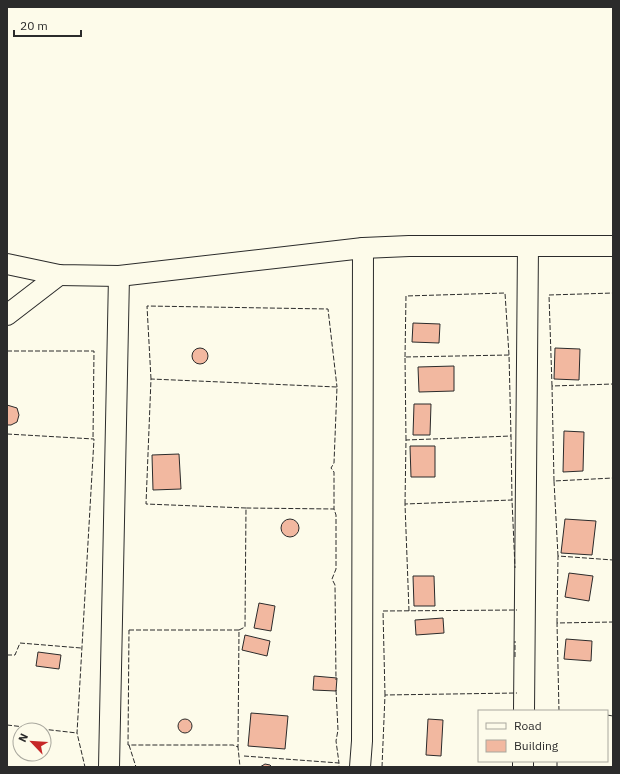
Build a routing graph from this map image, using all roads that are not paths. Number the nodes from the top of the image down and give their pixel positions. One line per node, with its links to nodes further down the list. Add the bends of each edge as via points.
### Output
1 (528, 246): 2 (street); 3 (street); 8 (street)
2 (613, 246)
3 (363, 248): 6 (street); 10 (street)
4 (7, 264): 5 (street)
5 (59, 275): 6 (street); 7 (street)
6 (119, 276): 9 (street)
7 (7, 315)
8 (524, 710)
9 (109, 767)
10 (360, 767)

